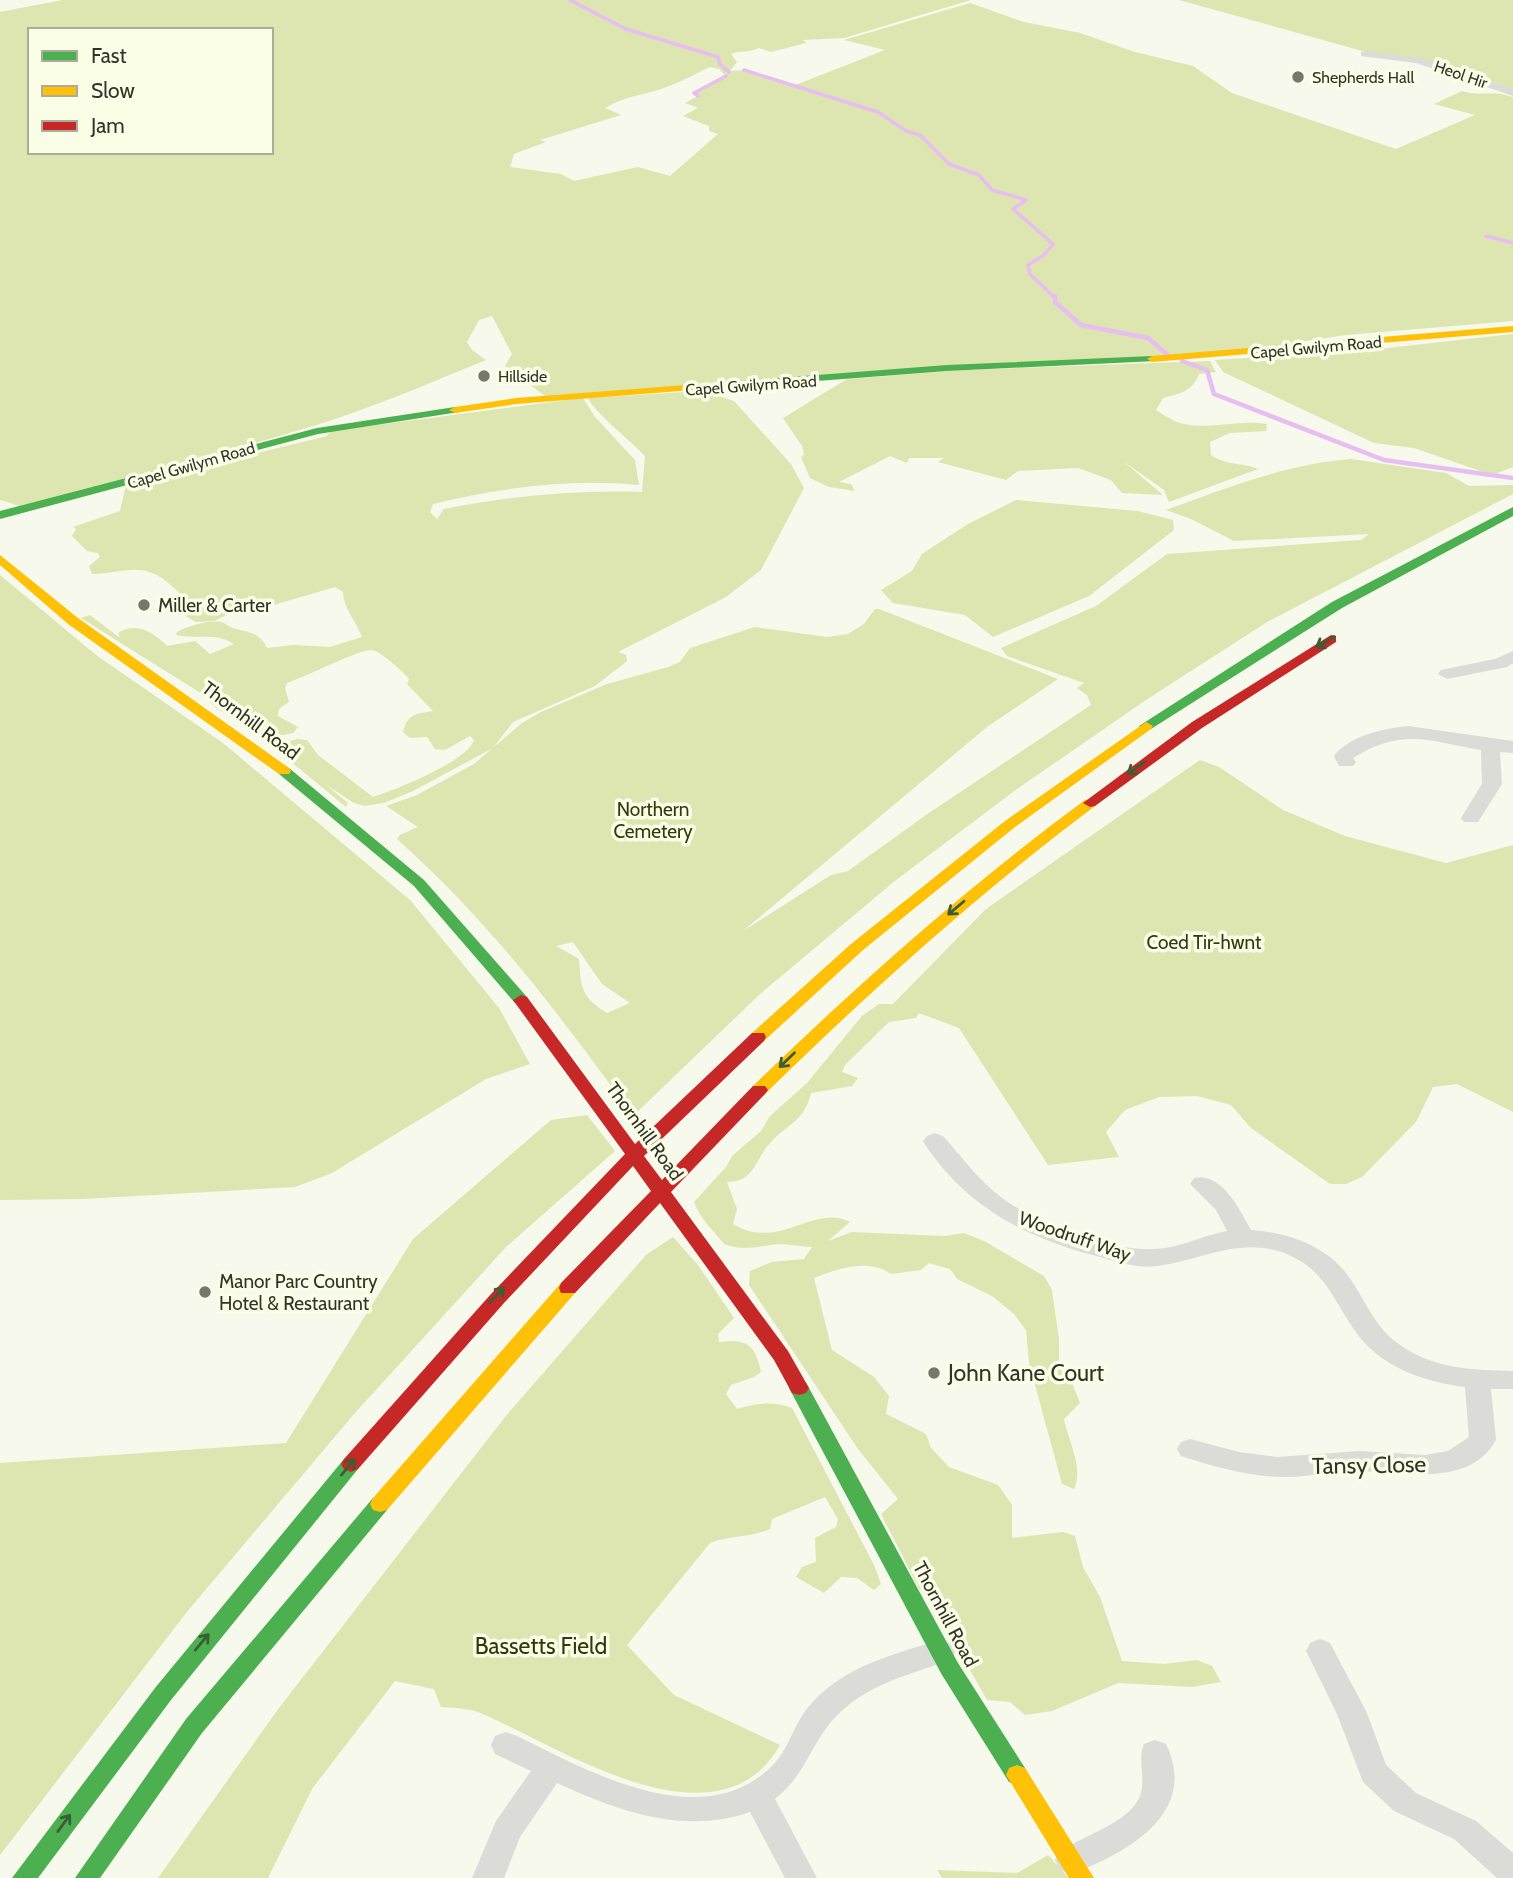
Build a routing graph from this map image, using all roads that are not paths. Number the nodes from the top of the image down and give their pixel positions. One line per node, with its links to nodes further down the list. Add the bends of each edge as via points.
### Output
1 (1365, 54): 2 (street, Heol Hir, via 1418,60)
2 (1513, 93)
3 (1513, 329): 5 (main road, Capel Gwilym Road, via 1211,356 947,368 516,401 317,431)
4 (1513, 511): 28 (main road, one-way to 4, via 173,1677 417,1384 556,1234 751,1039 936,879 1106,750 1190,693 1356,593)
5 (0, 515)
6 (0, 558): 21 (main road, Thornhill Road, via 74,621 250,744 400,865 507,981 697,1237 802,1392)
7 (1348, 629): 29 (main road, one-way to 29, via 1215,712 1078,810 909,948 784,1064 570,1284 465,1402 194,1727)
8 (1512, 657): 9 (street)
9 (1447, 674)
10 (1490, 746): 11 (street); 12 (street, via 1434,733 1390,732 1352,749 1343,756); 13 (street, via 1492,784)
11 (1513, 747)
12 (1346, 762)
13 (1471, 818)
14 (935, 1141): 16 (street, Woodruff Way, via 980,1191 1005,1211 1112,1253 1156,1258)
15 (1202, 1184): 16 (street, via 1234,1218)
16 (1243, 1238): 17 (street, Woodruff Way, via 1282,1243 1317,1259 1341,1283 1363,1325 1389,1351 1425,1370)
17 (1477, 1380): 18 (street, Woodruff Way); 19 (street, Tansy Close, via 1483,1440 1447,1463 1263,1466)
18 (1513, 1380)
19 (1190, 1449)
20 (1320, 1651): 27 (street, via 1353,1713 1374,1773 1405,1802 1465,1830)
21 (941, 1652): 25 (street, via 878,1672 843,1692 817,1718 783,1776); 26 (main road, Thornhill Road)
22 (506, 1745): 24 (street)
23 (1155, 1753): 26 (street, via 1159,1784 1147,1814)
24 (551, 1767): 25 (street, via 605,1792 661,1805 712,1809); 30 (street, via 508,1830)
25 (757, 1796): 31 (street)
26 (1077, 1869)
27 (1513, 1873)
28 (24, 1878)
29 (87, 1878)
30 (488, 1878)
31 (801, 1878)

